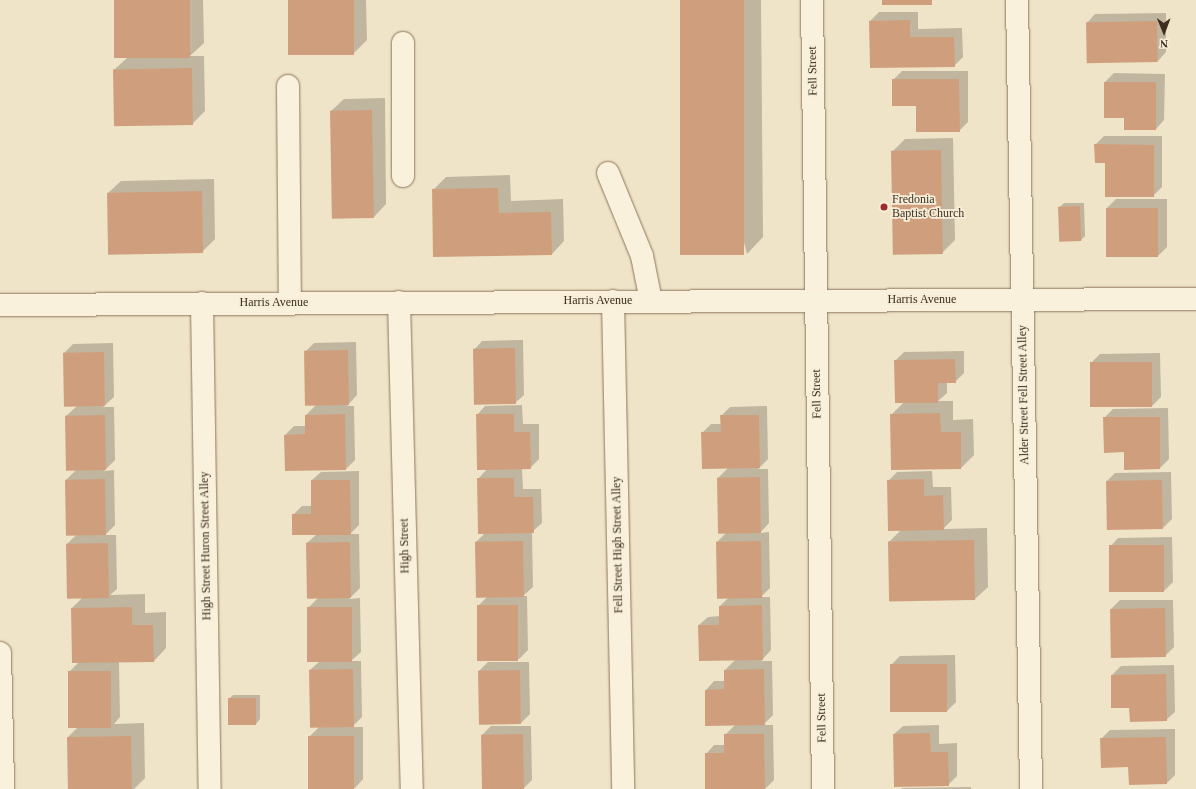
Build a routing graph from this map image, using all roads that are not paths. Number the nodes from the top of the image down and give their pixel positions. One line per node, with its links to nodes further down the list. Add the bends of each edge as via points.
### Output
1 (812, 0): 9 (street, Fell Street)
2 (1017, 0): 7 (street, Alder Street Fell Street Alley)
3 (403, 44): 6 (street)
4 (288, 86): 14 (street)
5 (608, 174): 11 (street, via 642,256)
6 (403, 176)
7 (1022, 299): 8 (street, Harris Avenue); 9 (street, Harris Avenue); 22 (street, Alder Street Fell Street Alley)
8 (1196, 299)
9 (816, 300): 11 (street, Harris Avenue); 21 (street, Fell Street)
10 (613, 301): 11 (street, Harris Avenue); 12 (street, Harris Avenue); 20 (street, Fell Street High Street Alley)
11 (651, 301)
12 (399, 302): 14 (street, Harris Avenue); 19 (street, High Street)
13 (202, 303): 14 (street, Harris Avenue); 15 (street, Harris Avenue); 18 (street, High Street Huron Street Alley)
14 (290, 303)
15 (0, 305)
16 (0, 653): 17 (street)
17 (3, 789)
18 (210, 789)
19 (412, 789)
20 (623, 789)
21 (823, 789)
22 (1031, 789)

